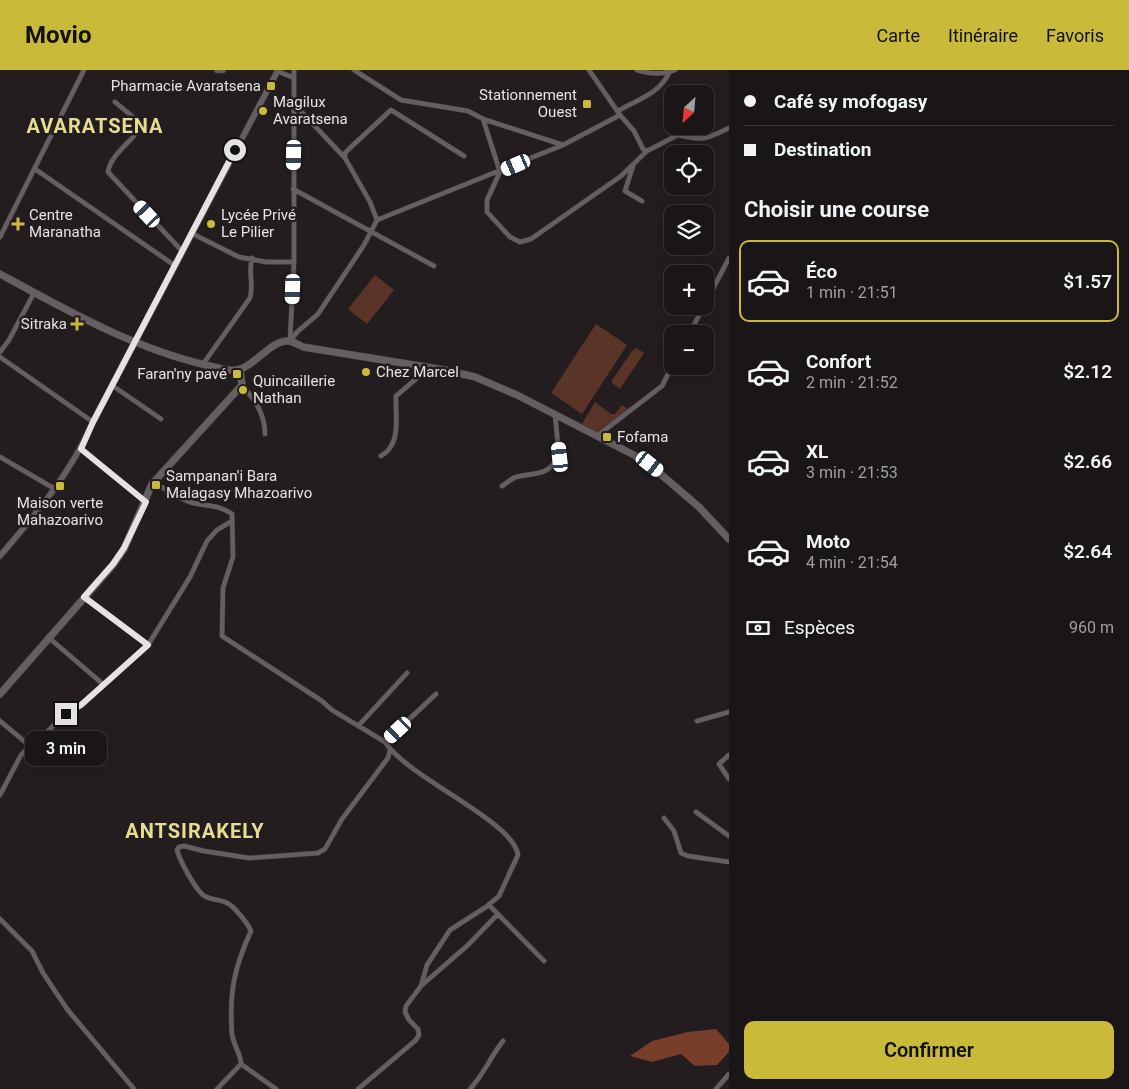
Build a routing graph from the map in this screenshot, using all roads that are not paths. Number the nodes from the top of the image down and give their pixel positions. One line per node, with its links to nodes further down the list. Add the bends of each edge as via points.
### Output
1 (84, 70): 22 (street)
2 (217, 70): 3 (street)
3 (223, 70)
4 (277, 70): 11 (street); 28 (street)
5 (294, 70): 11 (street)
6 (354, 70): 15 (street, via 401,100 468,111)
7 (590, 70): 14 (street)
8 (637, 70): 10 (street)
9 (675, 70): 10 (street)
10 (669, 73): 14 (street, via 649,97)
11 (294, 78): 13 (street)
12 (115, 102): 30 (street, via 139,122 134,136 108,166 108,172)
13 (294, 105): 20 (street); 24 (street)
14 (619, 113): 17 (street); 18 (street)
15 (483, 119): 17 (street); 23 (street)
16 (729, 128): 18 (street, via 706,139 695,140 678,135)
17 (563, 145): 23 (street)
18 (647, 151): 21 (street)
19 (464, 156): 20 (street, via 392,110 351,147)
20 (345, 158): 26 (street)
21 (633, 164): 23 (street, via 531,240 520,242 510,237 487,212 487,200); 25 (street, via 625,192)
22 (35, 169): 29 (street); 34 (street)
23 (500, 172): 26 (street)
24 (293, 189): 27 (street); 33 (street)
25 (642, 201)
26 (377, 220): 27 (street)
27 (373, 231): 35 (street); 39 (street, via 318,314)
28 (191, 233): 30 (street); 31 (street, via 239,257)
29 (0, 236)
30 (182, 251): 34 (street)
31 (252, 258): 33 (street, via 266,262); 43 (street, via 250,298)
32 (729, 258): 37 (street)
33 (294, 262): 39 (street)
34 (174, 265): 40 (street)
35 (434, 266)
36 (0, 274): 38 (main road)
37 (714, 286)
38 (34, 293): 40 (main road); 41 (street)
39 (290, 341): 44 (main road, via 303,347); 45 (main road, via 279,342)
40 (135, 342): 43 (main road); 48 (street)
41 (0, 352)
42 (0, 357): 51 (street)
43 (203, 364): 45 (main road)
44 (430, 367): 49 (main road, via 475,378); 55 (street, via 396,396 396,433 393,445)
45 (240, 369): 47 (main road)
46 (668, 375): 53 (street, via 662,386)
47 (242, 384): 52 (street, via 263,416); 57 (main road)
48 (113, 386): 50 (street); 51 (street)
49 (555, 413): 53 (main road); 58 (street, via 560,457 536,475 515,477)
50 (161, 419)
51 (93, 422): 54 (street)
52 (265, 434)
53 (598, 436): 62 (main road, via 650,464 699,507)
54 (81, 449): 59 (street); 60 (street)
55 (381, 456)
56 (0, 457): 59 (street)
57 (154, 482): 60 (main road); 61 (street, via 190,502 224,508 232,514)
58 (502, 486)
59 (55, 489): 63 (street)
60 (146, 502): 64 (main road, via 124,548)
61 (232, 521): 66 (street, via 207,541 190,577); 74 (street, via 233,557 223,588 222,636)
62 (729, 539)
63 (0, 556)
64 (84, 597): 65 (main road); 66 (street)
65 (48, 637): 68 (street); 69 (main road)
66 (148, 645): 68 (street)
67 (407, 673): 74 (street)
68 (104, 685): 76 (street)
69 (0, 694)
70 (436, 694): 75 (street)
71 (728, 714): 73 (street)
72 (0, 721): 76 (street)
73 (698, 721)
74 (359, 725): 75 (street)
75 (385, 742): 77 (street)
76 (30, 746): 80 (street, via 21,755)
77 (390, 750): 85 (street, via 418,774 501,829 514,842 518,855 499,896); 91 (street, via 388,758 342,819 325,849 318,853 249,858 184,846 177,850 203,895 227,902 251,931 240,956 231,991 232,1036)
78 (729, 755): 79 (street, via 719,764)
79 (729, 779)
80 (0, 794)
81 (696, 812): 83 (street)
82 (664, 818): 84 (street, via 674,831 681,853)
83 (729, 836)
84 (729, 862)
85 (489, 905): 86 (street); 89 (street, via 450,930 427,965)
86 (497, 915): 88 (street); 89 (street)
87 (0, 919): 93 (street, via 32,951 42,973 67,1009)
88 (544, 961)
89 (421, 986): 96 (street, via 405,1012 418,1029 416,1040)
90 (503, 1041): 97 (street)
91 (241, 1064): 94 (street); 95 (street)
92 (729, 1074): 98 (street)
93 (134, 1089)
94 (217, 1089)
95 (276, 1089)
96 (358, 1089)
97 (470, 1089)
98 (716, 1089)

